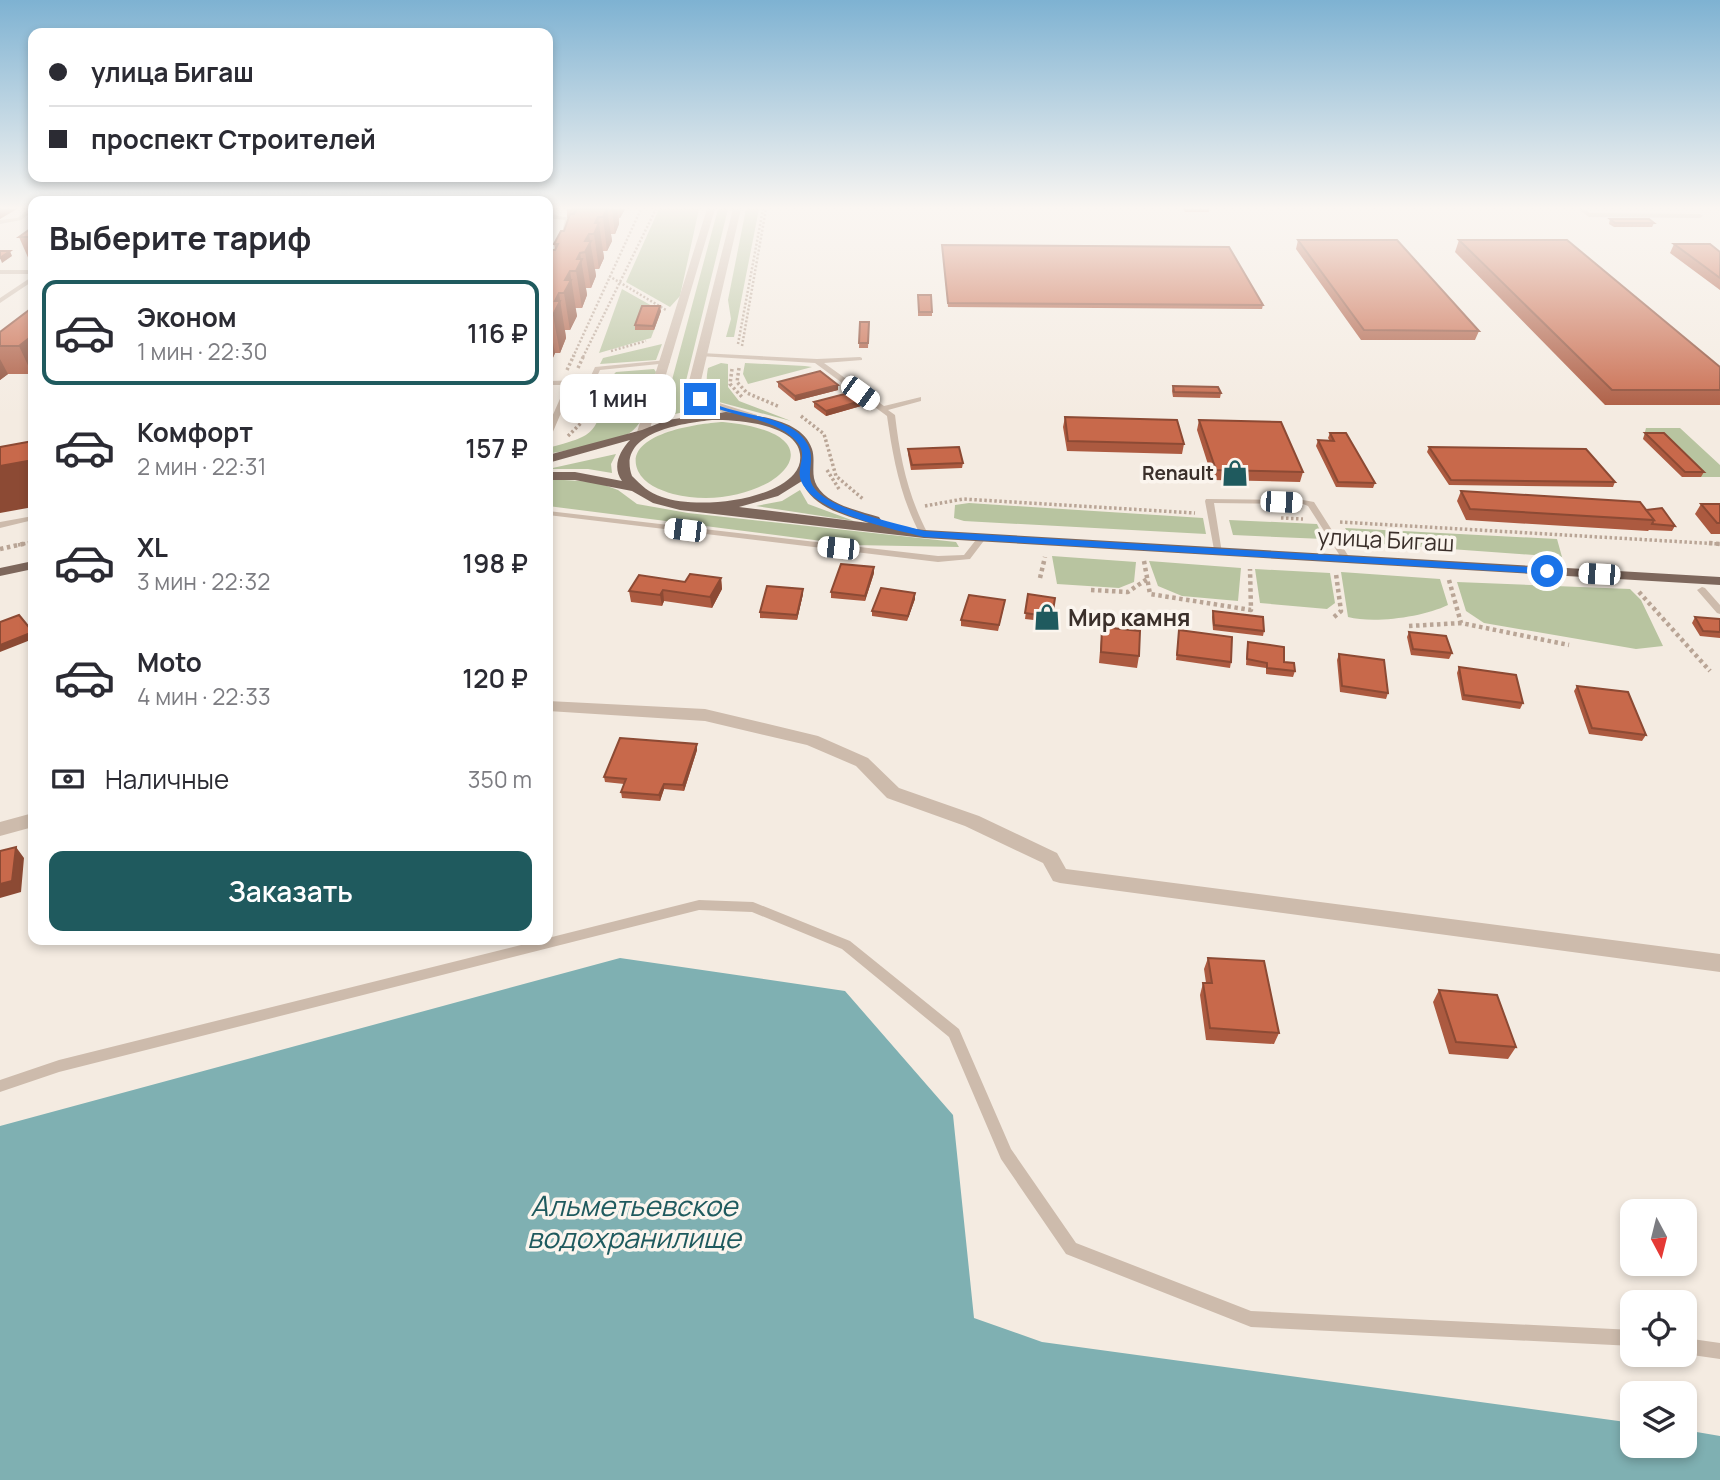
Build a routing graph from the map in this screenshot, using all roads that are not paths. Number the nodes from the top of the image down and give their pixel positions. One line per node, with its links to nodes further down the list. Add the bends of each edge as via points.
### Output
1 (691, 278): 9 (street)
2 (720, 278): 6 (street)
3 (28, 281): 4 (lane)
4 (0, 301)
5 (826, 349): 8 (lane)
6 (701, 355): 8 (lane); 14 (street, via 694,385 700,399)
7 (860, 359): 8 (lane)
8 (821, 360): 13 (lane)
9 (667, 362): 10 (lane, via 597,368 592,382); 16 (street)
10 (567, 380): 11 (lane); 15 (lane)
11 (553, 382)
12 (918, 399): 13 (lane)
13 (882, 408): 25 (lane, via 891,415 899,479)
14 (753, 418): 16 (main road, via 695,418); 17 (main road, via 792,433 803,443)
15 (553, 420)
16 (643, 432): 18 (main road); 20 (main road, via 628,446 622,464)
17 (808, 457): 21 (main road, via 804,471 771,495); 25 (main road, улица Бигаш, via 804,475 808,488 822,500)
18 (553, 458)
19 (553, 476): 20 (main road)
20 (635, 488): 21 (main road, via 678,505)
21 (707, 507): 25 (main road, улица Бигаш)
22 (553, 514): 26 (lane, via 938,559 967,556)
23 (28, 520): 24 (lane)
24 (0, 525)
25 (924, 534): 26 (main road, улица Бигаш)
26 (982, 538): 27 (main road, улица Бигаш)
27 (1218, 552): 28 (main road, улица Бигаш); 28 (lane, via 1209,501 1303,502 1311,504)
28 (1341, 559): 31 (main road, улица Бигаш)
29 (28, 566): 30 (main road)
30 (0, 572)
31 (1720, 581)
32 (1702, 590): 33 (lane)
33 (1720, 611)
34 (553, 706): 39 (street, via 705,715 812,740 862,762 894,793 972,821 1050,858 1060,876)
35 (28, 821): 36 (street)
36 (0, 829)
37 (553, 942): 41 (lane, via 699,905 753,907 846,945 954,1033 1006,1154 1071,1249 1251,1319)
38 (540, 945): 40 (lane, via 59,1066)
39 (1720, 963)
40 (0, 1087)
41 (1620, 1337)
42 (1697, 1348): 43 (lane)
43 (1720, 1351)

